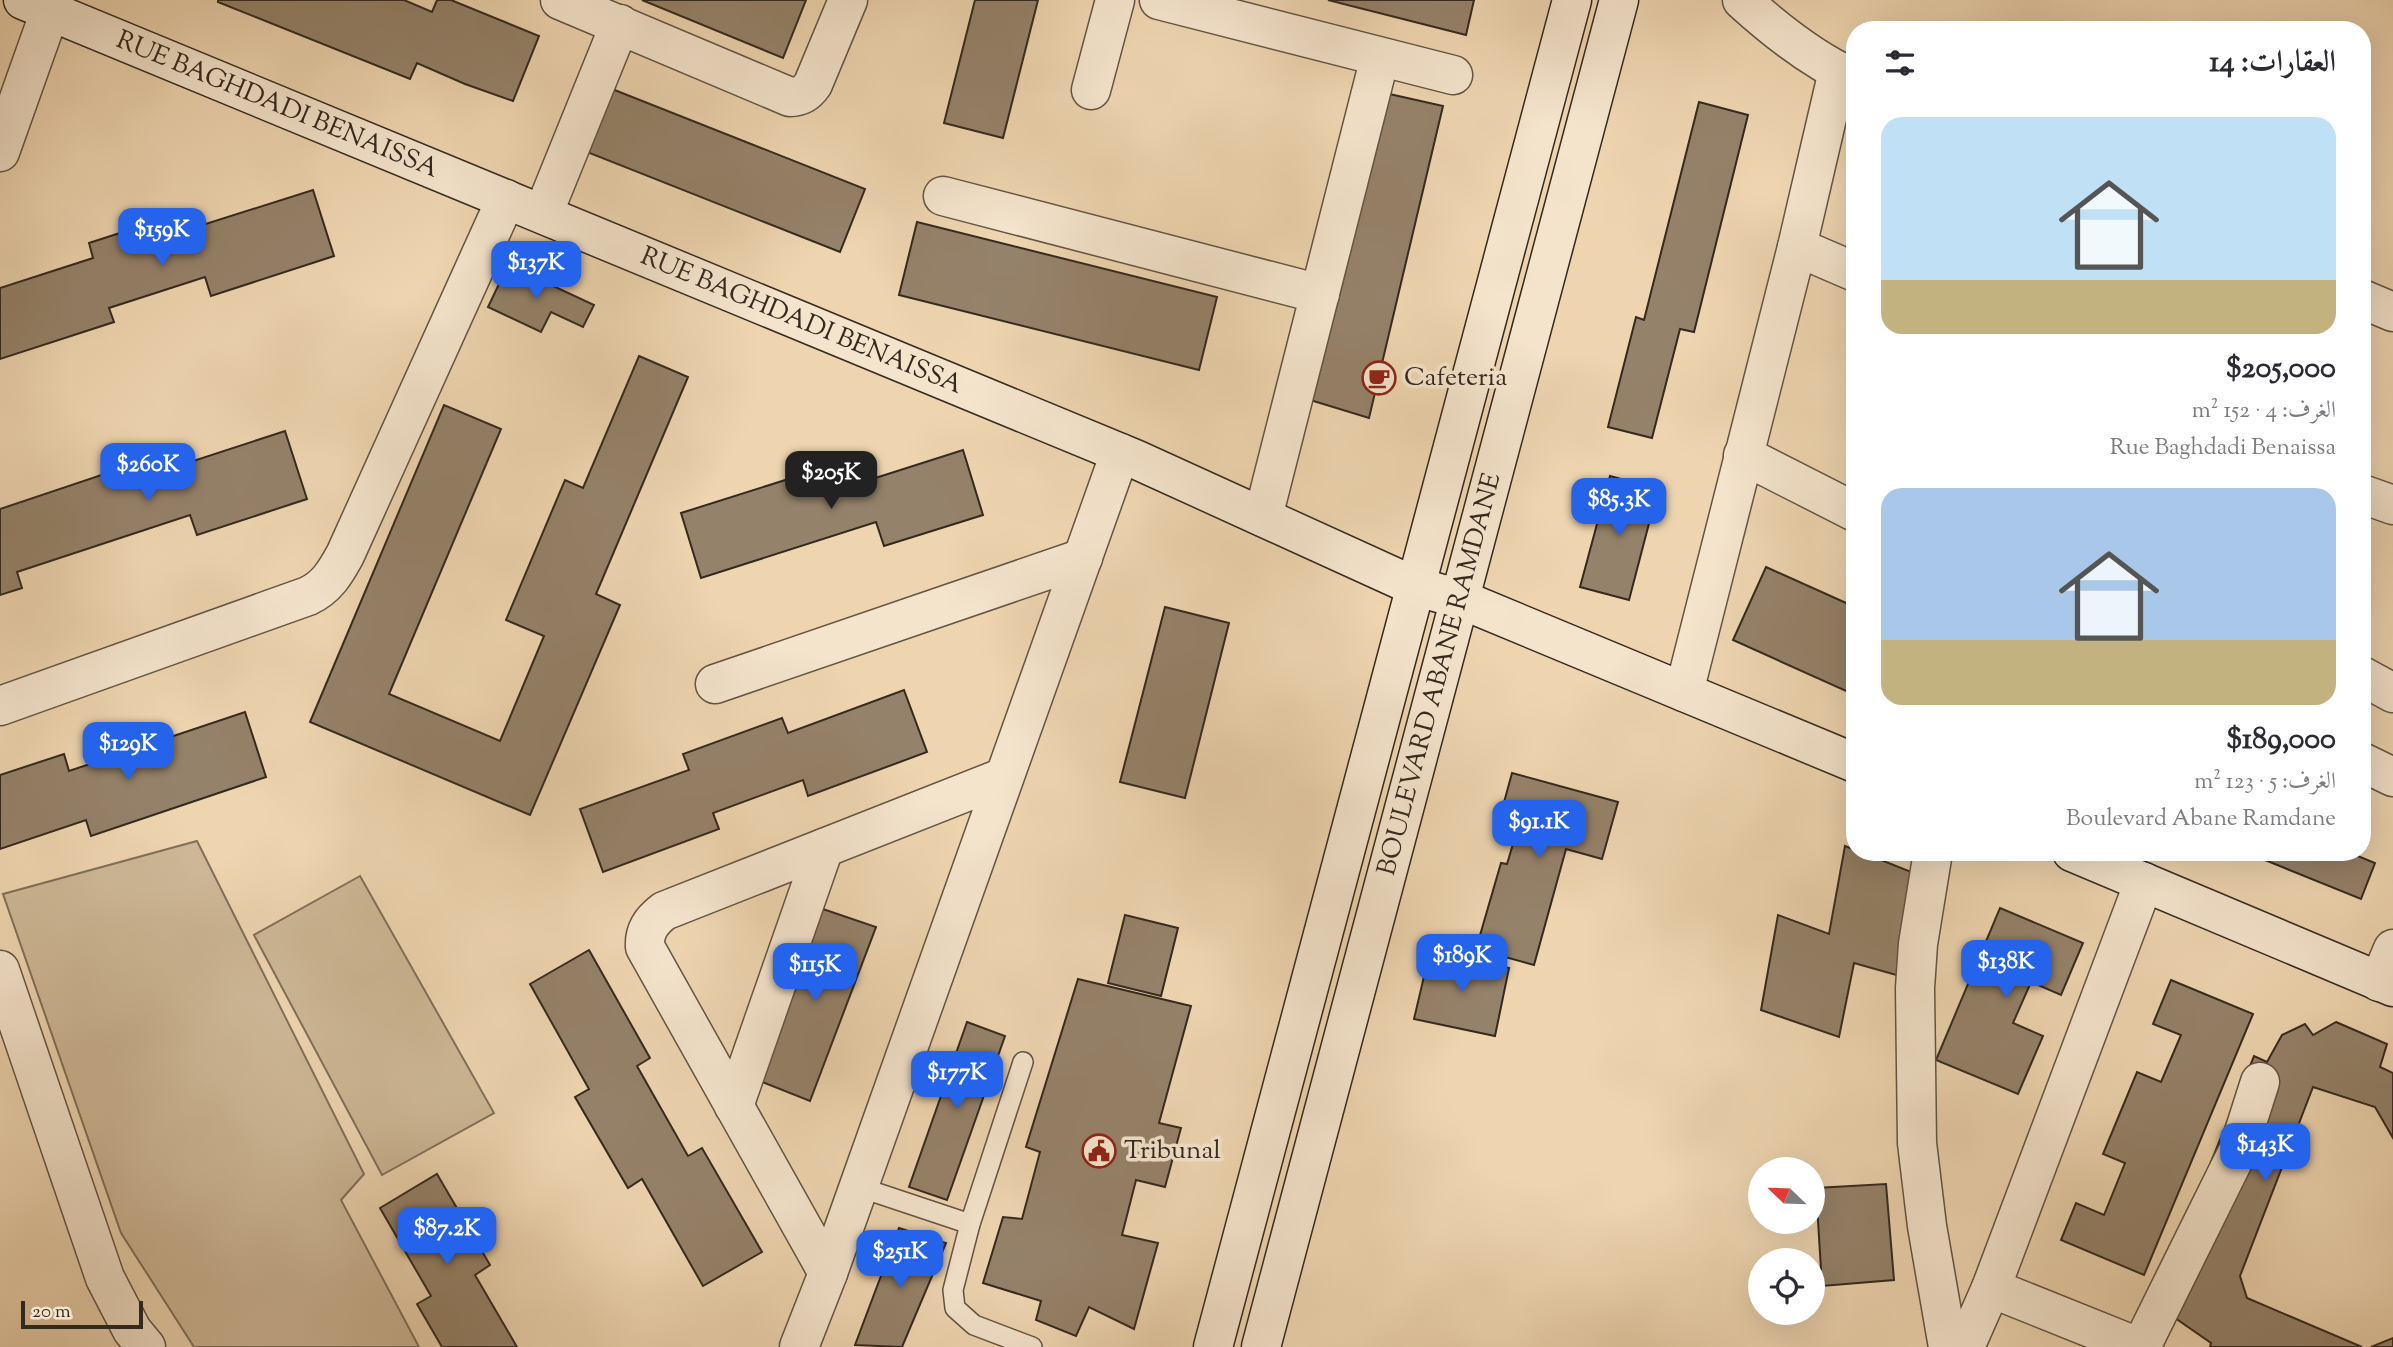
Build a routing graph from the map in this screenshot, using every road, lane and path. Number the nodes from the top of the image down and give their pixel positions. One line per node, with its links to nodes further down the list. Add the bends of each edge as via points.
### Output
1 (560, 0): 9 (street)
2 (848, 0): 9 (street, via 813,84 798,97 783,96)
3 (1115, 0): 14 (street)
4 (1159, 0): 10 (street)
5 (1572, 0): 31 (street, BOULEVARD ABANE RAMDANE)
6 (1619, 0): 32 (street, BOULEVARD ABANE RAMDANE)
7 (1742, 0): 11 (street, via 1769,24)
8 (42, 4): 15 (street); 17 (street, RUE BAGHDADI BENAISSA)
9 (620, 24): 18 (street)
10 (1380, 57): 12 (street); 21 (street)
11 (1846, 74)
12 (1453, 75)
13 (1846, 78): 19 (street)
14 (1091, 90)
15 (0, 152)
16 (943, 196): 21 (street)
17 (506, 199): 18 (street, RUE BAGHDADI BENAISSA); 37 (street, via 331,580 308,596)
18 (543, 214): 24 (street, RUE BAGHDADI BENAISSA)
19 (1797, 247): 20 (street); 25 (street)
20 (1846, 268)
21 (1320, 294): 29 (street)
22 (2371, 303): 23 (street)
23 (2393, 313)
24 (1120, 453): 29 (street, RUE BAGHDADI BENAISSA); 30 (street)
25 (1743, 454): 28 (street); 35 (street)
26 (2371, 497): 27 (street)
27 (2393, 505)
28 (1846, 507)
29 (1263, 517): 31 (street, RUE BAGHDADI BENAISSA)
30 (1083, 558): 34 (street); 40 (street)
31 (1414, 586): 32 (street, RUE BAGHDADI BENAISSA); 59 (street, BOULEVARD ABANE RAMDANE)
32 (1460, 599): 35 (street, RUE BAGHDADI BENAISSA); 60 (street, BOULEVARD ABANE RAMDANE)
33 (2371, 681): 36 (street)
34 (715, 684)
35 (1684, 692): 38 (street, RUE BAGHDADI BENAISSA)
36 (2393, 693)
37 (0, 706)
38 (1846, 758)
39 (2371, 766): 41 (street)
40 (1004, 777): 42 (street); 52 (street)
41 (2393, 777)
42 (824, 848): 51 (street); 51 (street, via 664,911 648,928 645,947)
43 (1932, 861): 61 (street, via 1915,988 1917,1143)
44 (2094, 861): 45 (street)
45 (2144, 882): 47 (street); 55 (street)
46 (0, 970): 48 (street)
47 (2388, 973)
48 (14, 1059): 56 (street, via 105,1278)
49 (1023, 1062): 53 (lane)
50 (2260, 1082): 63 (street, via 2238,1151)
51 (734, 1105): 54 (street)
52 (859, 1187): 53 (lane); 54 (street)
53 (970, 1224): 58 (lane, via 953,1290 955,1308 974,1325)
54 (828, 1273): 57 (street)
55 (1990, 1288): 62 (street); 63 (street)
56 (146, 1347)
57 (799, 1347)
58 (1032, 1347)
59 (1213, 1347)
60 (1261, 1347)
61 (1948, 1347)
62 (1965, 1347)
63 (2140, 1347)

